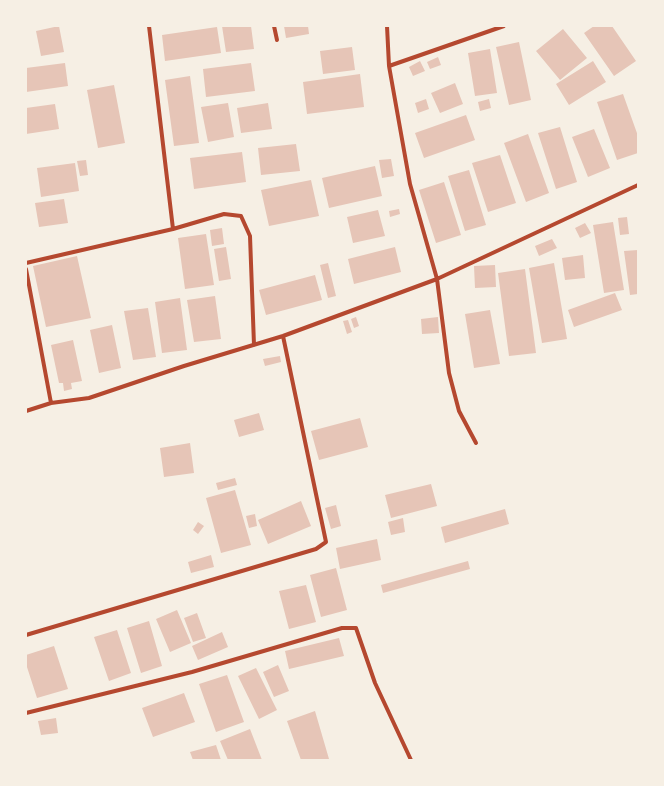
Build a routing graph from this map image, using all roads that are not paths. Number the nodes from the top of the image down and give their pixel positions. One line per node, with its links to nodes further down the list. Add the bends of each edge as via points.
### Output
1 (149, 26): 8 (street)
2 (274, 26): 5 (street)
3 (387, 26): 6 (street)
4 (504, 26): 6 (street)
5 (277, 40)
6 (389, 66): 11 (street, via 410,184)
7 (638, 185): 11 (street)
8 (173, 229): 9 (street); 13 (street, via 224,214 241,216 250,236)
9 (26, 263)
10 (26, 269): 14 (street)
11 (437, 279): 12 (street); 16 (street, via 449,373 459,411)
12 (283, 336): 13 (street); 17 (street, via 326,542 316,549)
13 (254, 345): 14 (street, via 89,398)
14 (51, 403): 15 (street)
15 (26, 411)
16 (476, 443)
17 (26, 635)
18 (26, 713): 19 (street, via 192,672 342,628 356,628 375,683)
19 (412, 760)

